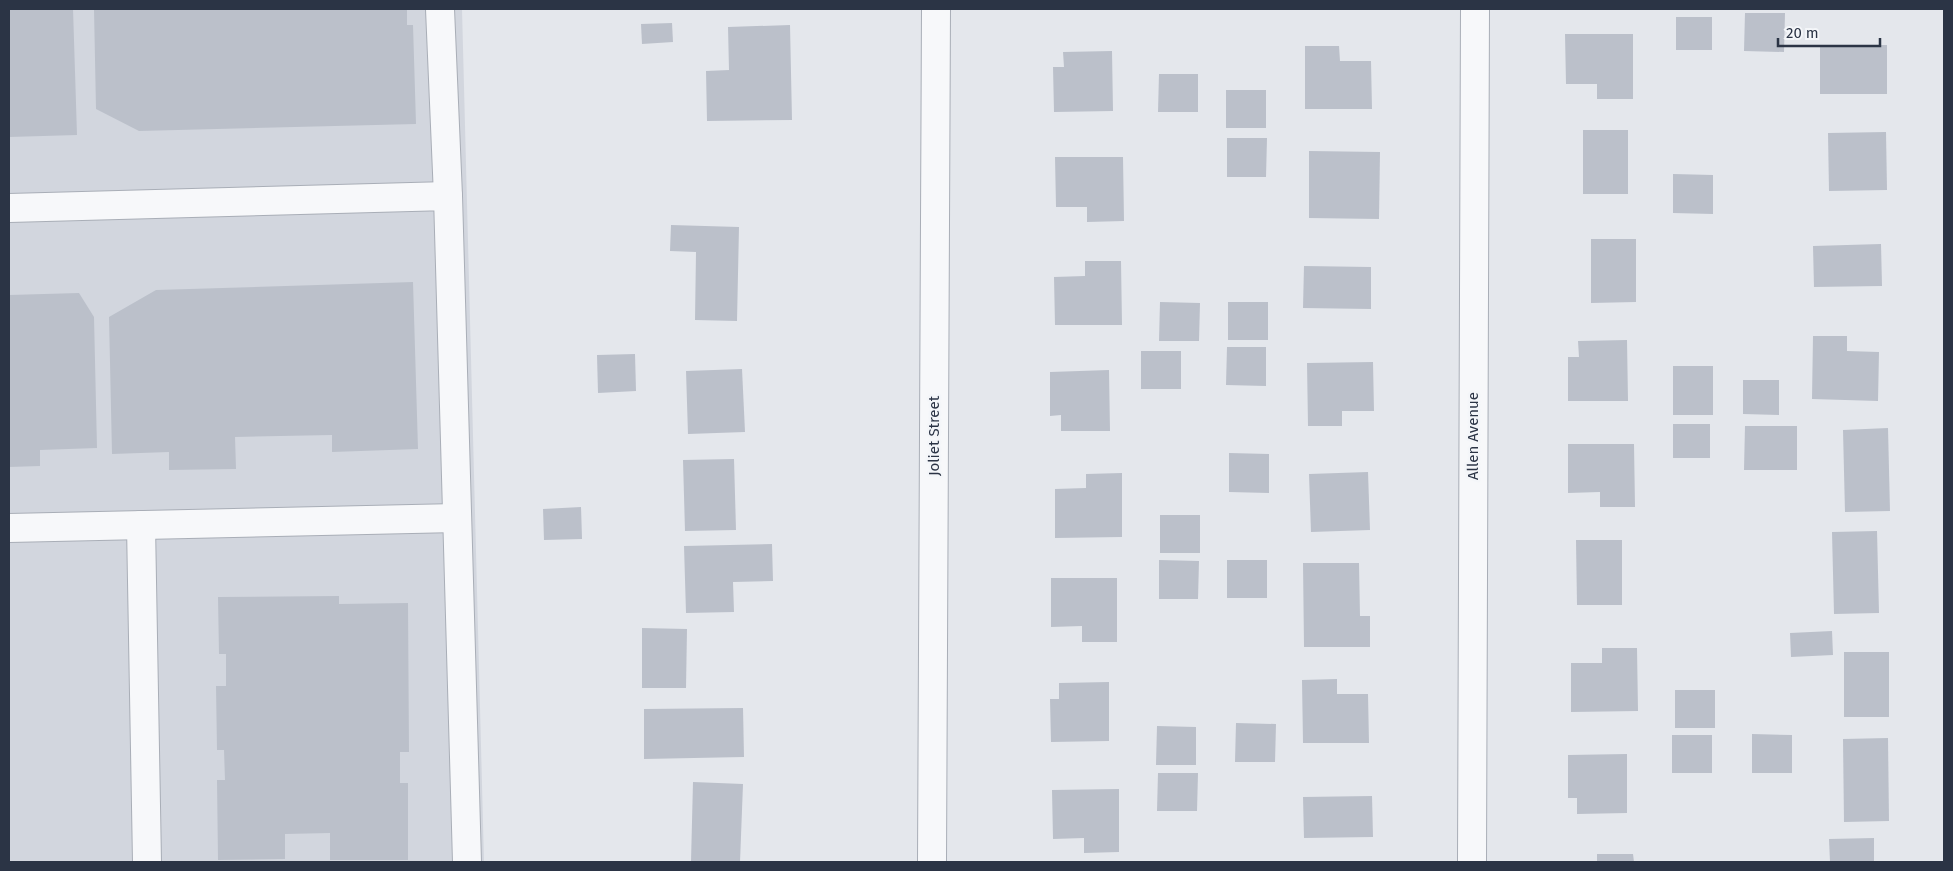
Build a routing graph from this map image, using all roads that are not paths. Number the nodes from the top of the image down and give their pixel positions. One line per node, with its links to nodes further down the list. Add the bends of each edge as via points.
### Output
1 (440, 9): 4 (street)
2 (936, 9): 11 (street, Joliet Street)
3 (1475, 9): 12 (street, Allen Avenue)
4 (448, 196): 5 (street); 6 (street)
5 (9, 208)
6 (457, 518): 7 (street); 10 (street)
7 (141, 525): 8 (street); 9 (street)
8 (9, 528)
9 (147, 862)
10 (467, 862)
11 (932, 862)
12 (1472, 862)

